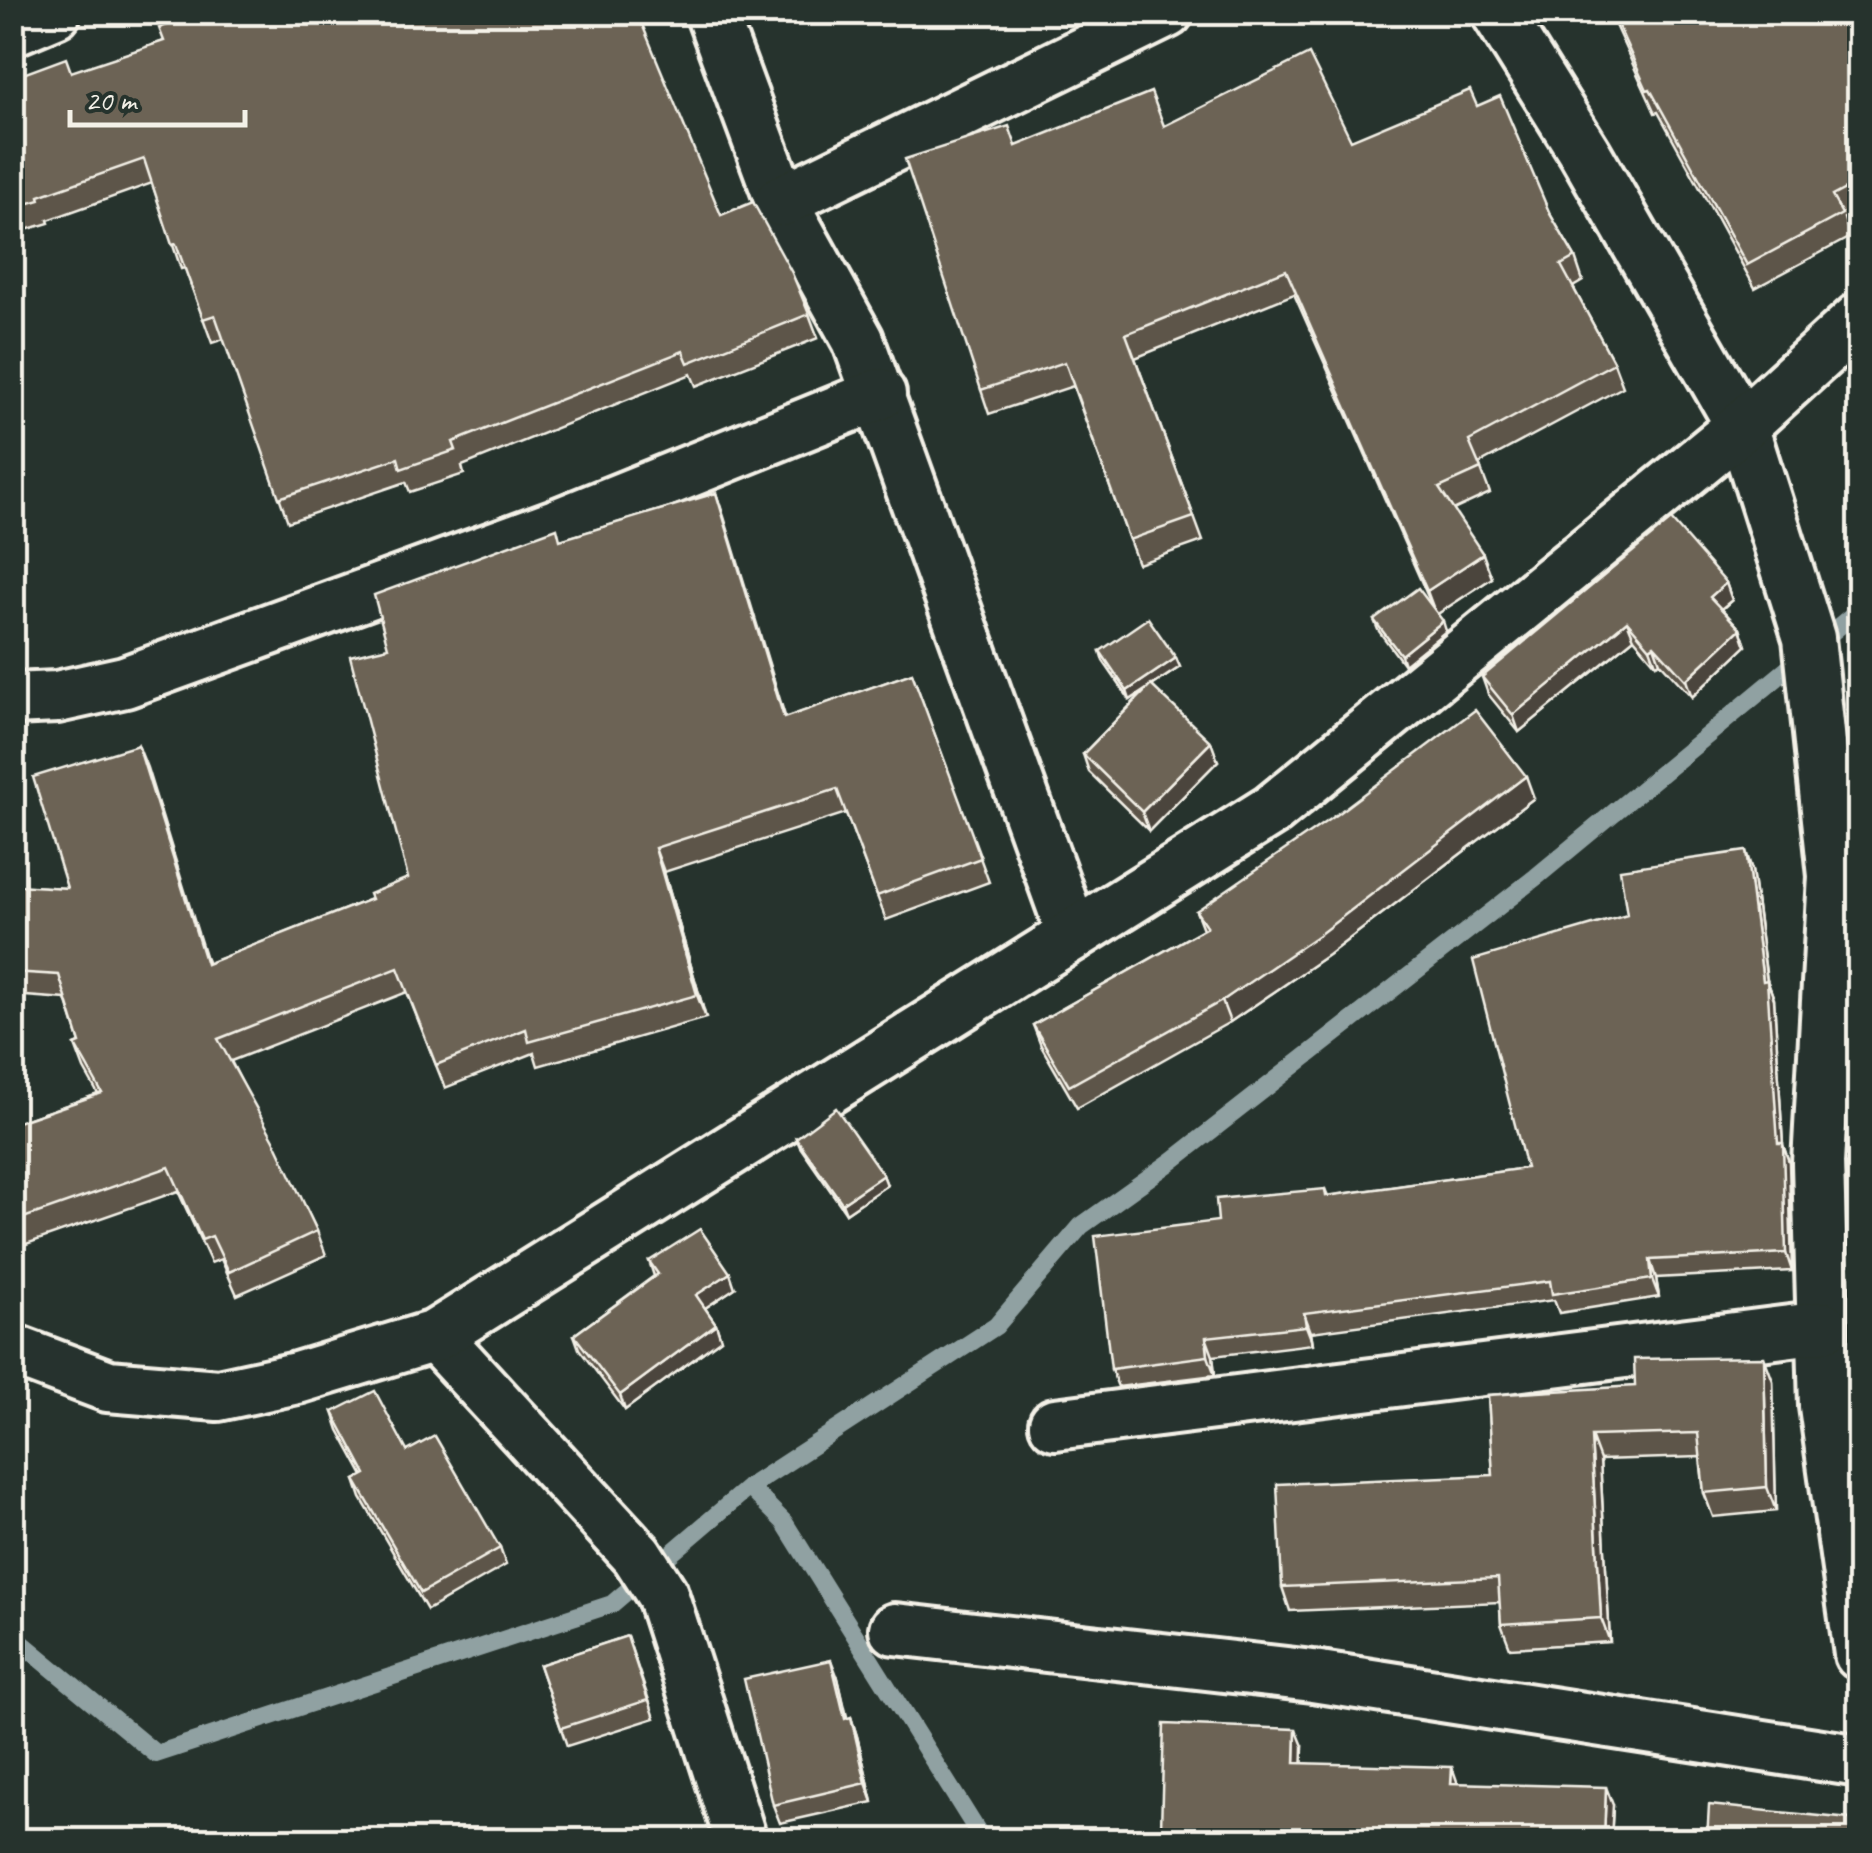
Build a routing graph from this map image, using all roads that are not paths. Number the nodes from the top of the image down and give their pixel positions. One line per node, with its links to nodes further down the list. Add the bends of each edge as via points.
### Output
1 (55, 12): 5 (street)
2 (711, 12): 6 (street)
3 (1167, 12): 6 (street)
4 (1497, 12): 9 (street)
5 (12, 30)
6 (781, 201): 8 (street, via 858,340)
7 (1860, 318): 9 (street)
8 (880, 394): 10 (street, via 556,524 125,682); 11 (street)
9 (1742, 426): 11 (street, via 1272,810); 12 (street, via 1811,656 1834,876 1818,1163)
10 (12, 699)
11 (1073, 935): 13 (street)
12 (1823, 1328): 15 (street); 17 (street, via 1825,1406)
13 (435, 1336): 14 (street, via 298,1378 218,1394 108,1386); 19 (street, via 650,1574)
14 (12, 1350)
15 (1056, 1424)
16 (895, 1629): 18 (street, via 1313,1676)
17 (1860, 1654)
18 (1860, 1761)
19 (741, 1840)

